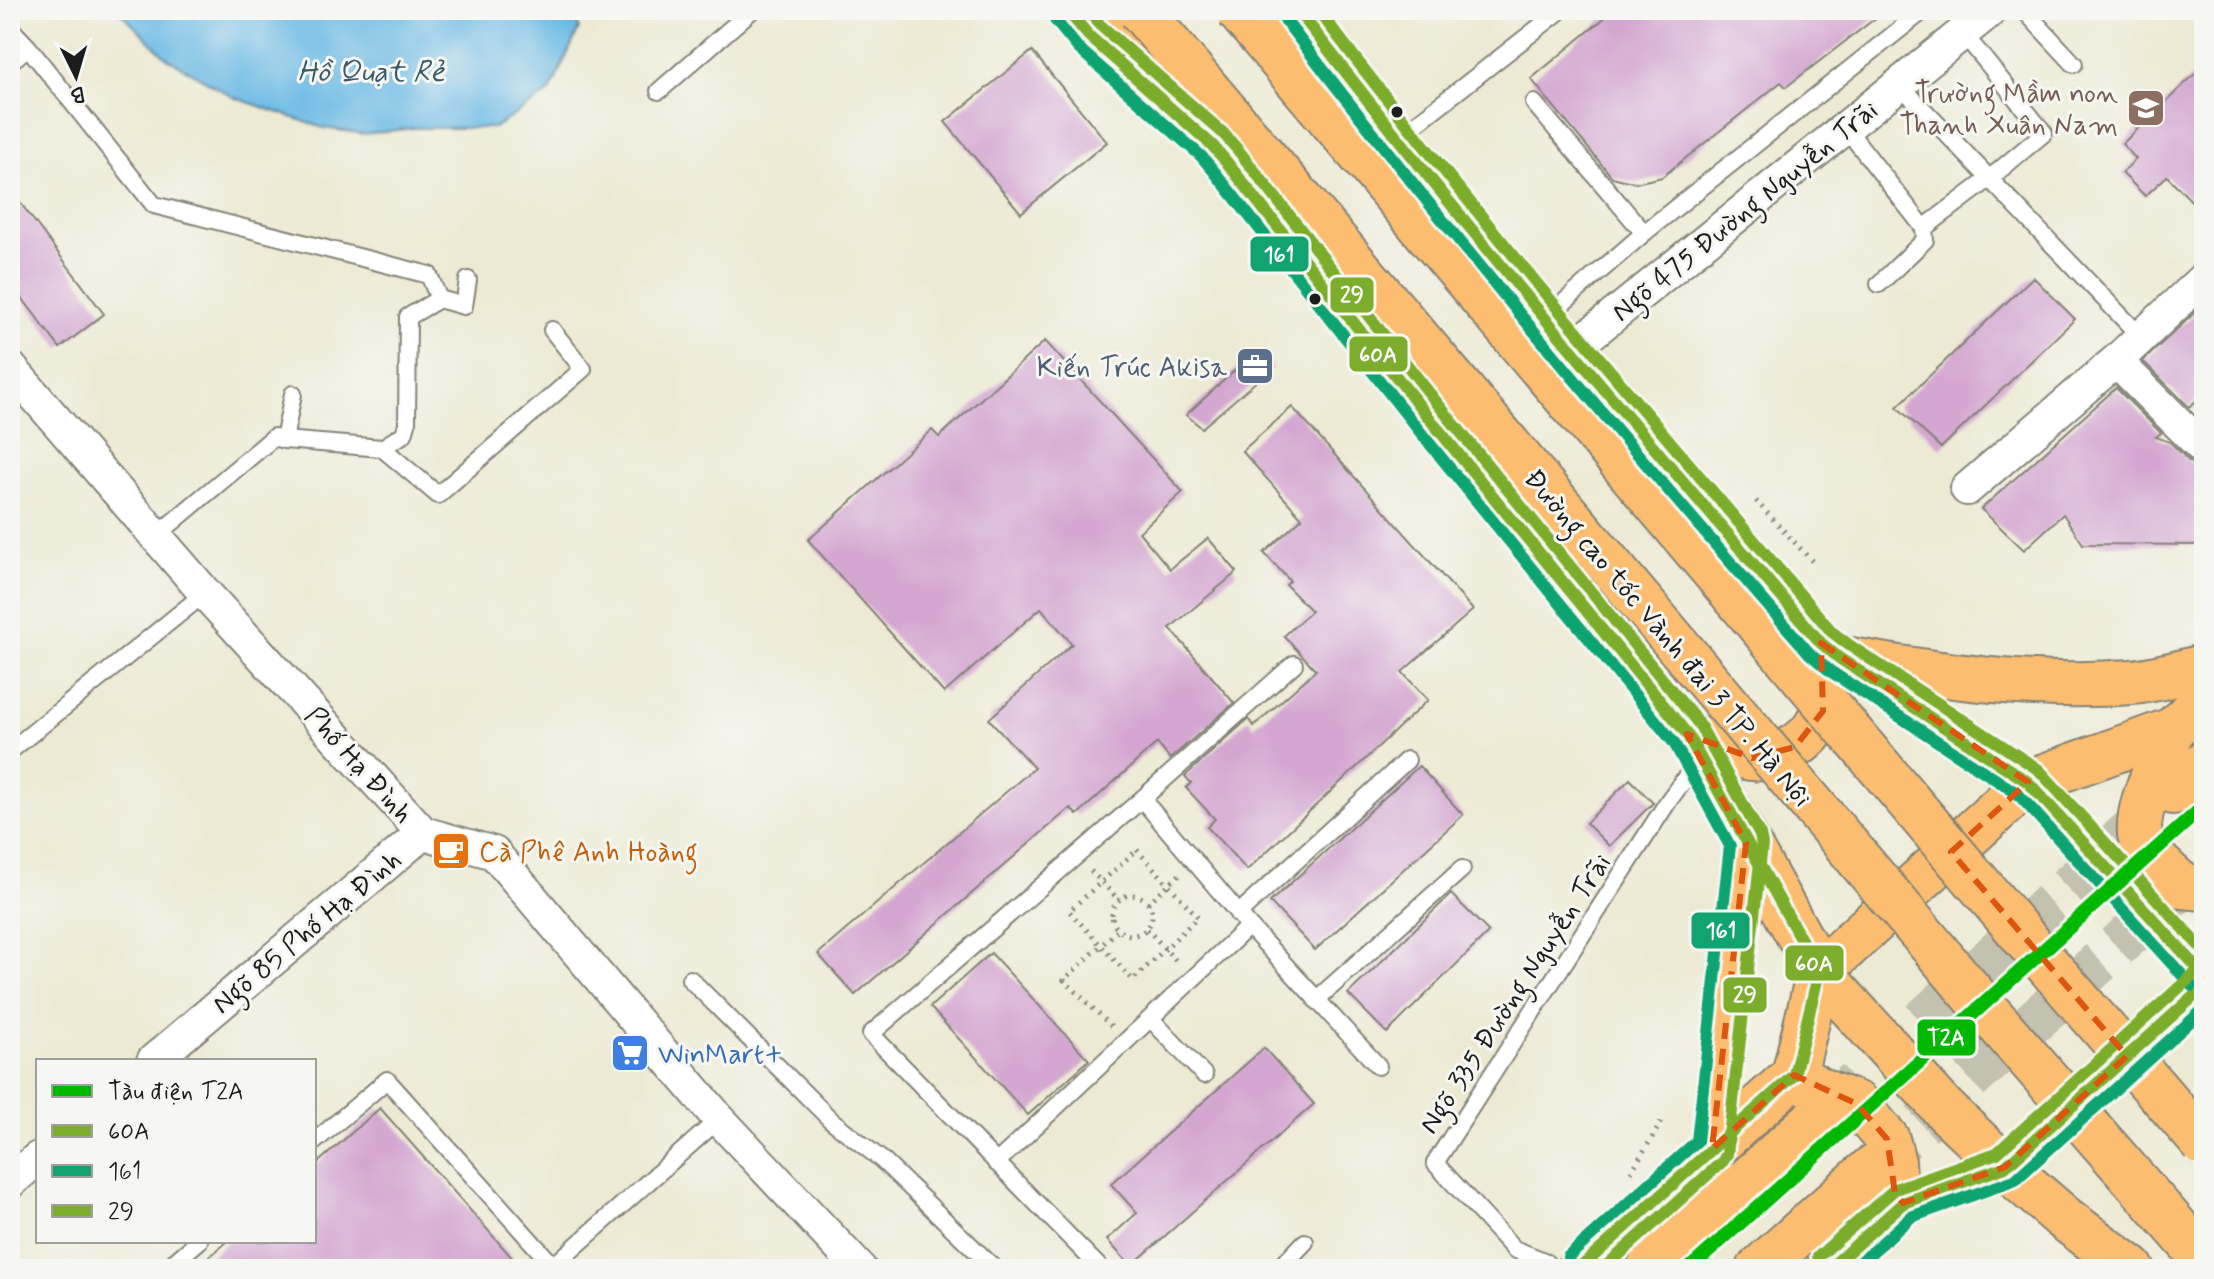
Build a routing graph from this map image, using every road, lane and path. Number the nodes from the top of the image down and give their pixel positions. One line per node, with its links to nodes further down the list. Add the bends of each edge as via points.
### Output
1 (752, 10): 19 (lane)
2 (1067, 10): 23 (main road, via 1089,36)
3 (1107, 10): 23 (main road)
4 (1140, 10): 94 (main road, Đường cao tốc Vành đai 3 TP. Hà Nội, bridge, via 1988,1012)
5 (1238, 10): 84 (main road, bridge)
6 (1252, 10): 41 (main road, via 1686,527)
7 (1275, 10): 22 (main road)
8 (1298, 10): 22 (main road)
9 (1561, 10): 22 (lane)
10 (1924, 10): 26 (lane)
11 (1991, 10): 14 (street, Ngõ 475 Đường Nguyễn Trãi)
12 (2024, 10): 17 (lane)
13 (10, 28): 15 (lane)
14 (1963, 33): 18 (street, Ngõ 475 Đường Nguyễn Trãi); 24 (lane, via 2044,133)
15 (28, 47): 16 (lane); 30 (lane, via 154,205 429,275)
16 (10, 62)
17 (2074, 64)
18 (1899, 84): 21 (street, Ngõ 475 Đường Nguyễn Trãi); 24 (lane)
19 (659, 91)
20 (1534, 103): 26 (lane)
21 (1845, 127): 25 (lane); 32 (street, Ngõ 475 Đường Nguyễn Trãi)
22 (1396, 139): 32 (main road)
23 (1212, 145): 49 (main road)
24 (1989, 179): 25 (lane); 33 (lane)
25 (1924, 228): 29 (lane, via 1925,240)
26 (1644, 233): 32 (lane)
27 (2204, 278): 33 (street)
28 (468, 280): 30 (lane, via 464,306)
29 (1879, 284)
30 (439, 299): 38 (lane, via 408,317 407,424 404,434)
31 (552, 330): 38 (lane, via 583,369 438,495)
32 (1558, 334): 41 (main road)
33 (2140, 336): 34 (street)
34 (2116, 361): 39 (street); 40 (street)
35 (10, 367): 42 (street, Phố Hạ Đình)
36 (293, 394): 37 (lane)
37 (284, 440): 38 (lane); 42 (lane, via 274,437)
38 (382, 448)
39 (2204, 449)
40 (1967, 489)
41 (1739, 513): 43 (path); 45 (main road)
42 (156, 536): 44 (street, Phố Hạ Đình)
43 (1812, 561)
44 (205, 593): 50 (lane); 54 (street, Phố Hạ Đình)
45 (1830, 651): 47 (main road, via 1986,681 2134,682); 49 (main road, via 1823,711 1795,747 1752,758); 52 (main road)
46 (1294, 664): 53 (lane)
47 (2204, 667)
48 (2188, 716): 52 (main road); 61 (main road, via 2144,804 2139,833 2181,885)
49 (1693, 747): 55 (main road); 102 (lane, Ngõ 335 Đường Nguyễn Trãi, via 1669,800 1435,1163 1514,1249)
50 (10, 751)
51 (1407, 760): 64 (lane)
52 (2028, 782): 69 (main road); 70 (main road)
53 (1142, 799): 56 (lane); 57 (lane)
54 (423, 833): 77 (street, Ngõ 85 Phố Hạ Đình); 82 (street, Phố Hạ Đình, via 494,853)
55 (1746, 843): 69 (main road); 85 (main road)
56 (1076, 856): 59 (path); 87 (lane, via 871,1034)
57 (1194, 862): 60 (path); 64 (lane)
58 (1462, 869): 74 (lane)
59 (1101, 882): 60 (path, via 1137,850); 62 (path); 67 (path, via 1069,911)
60 (1169, 884): 63 (path); 68 (path, via 1198,917)
61 (2204, 888)
62 (1119, 900): 63 (path, via 1136,895); 66 (path, via 1112,915)
63 (1148, 903): 65 (path, via 1153,914)
64 (1244, 920): 72 (lane); 74 (lane)
65 (1147, 929): 66 (path, via 1132,936); 68 (path)
66 (1118, 930): 67 (path)
67 (1101, 946): 68 (path, via 1133,980); 76 (path, via 1064,980)
68 (1164, 949): 72 (path)
69 (1819, 972): 80 (main road); 88 (main road, via 1945,1110)
70 (2204, 975)
71 (690, 979): 99 (lane, via 831,1120 882,1160)
72 (1193, 979): 75 (lane)
73 (2204, 987): 88 (main road)
74 (1316, 1000): 78 (lane)
75 (1151, 1019): 76 (lane); 79 (lane)
76 (1127, 1042): 87 (lane)
77 (155, 1059)
78 (1378, 1066)
79 (1204, 1075)
80 (1794, 1075): 85 (main road); 91 (main road, via 1857,1104 1887,1139 1895,1193)
81 (1824, 1111): 103 (main road)
82 (719, 1119): 96 (lane); 98 (street, Phố Hạ Đình)
83 (316, 1140): 96 (lane, via 387,1080)
84 (2204, 1144)
85 (1712, 1149): 95 (main road)
86 (36, 1160): 90 (street)
87 (996, 1163): 100 (lane)
88 (2005, 1167): 91 (main road); 106 (main road)
89 (1872, 1168): 104 (main road)
90 (10, 1182)
91 (1903, 1203): 105 (main road)
92 (1305, 1242): 101 (lane)
93 (197, 1243): 97 (lane)
94 (2204, 1259)
95 (1573, 1263)
96 (553, 1268)
97 (166, 1269)
98 (860, 1269)
99 (995, 1269)
100 (1101, 1269)
101 (1279, 1269)
102 (1552, 1269)
103 (1649, 1269)
104 (1759, 1269)
105 (1829, 1269)
106 (2132, 1269)

